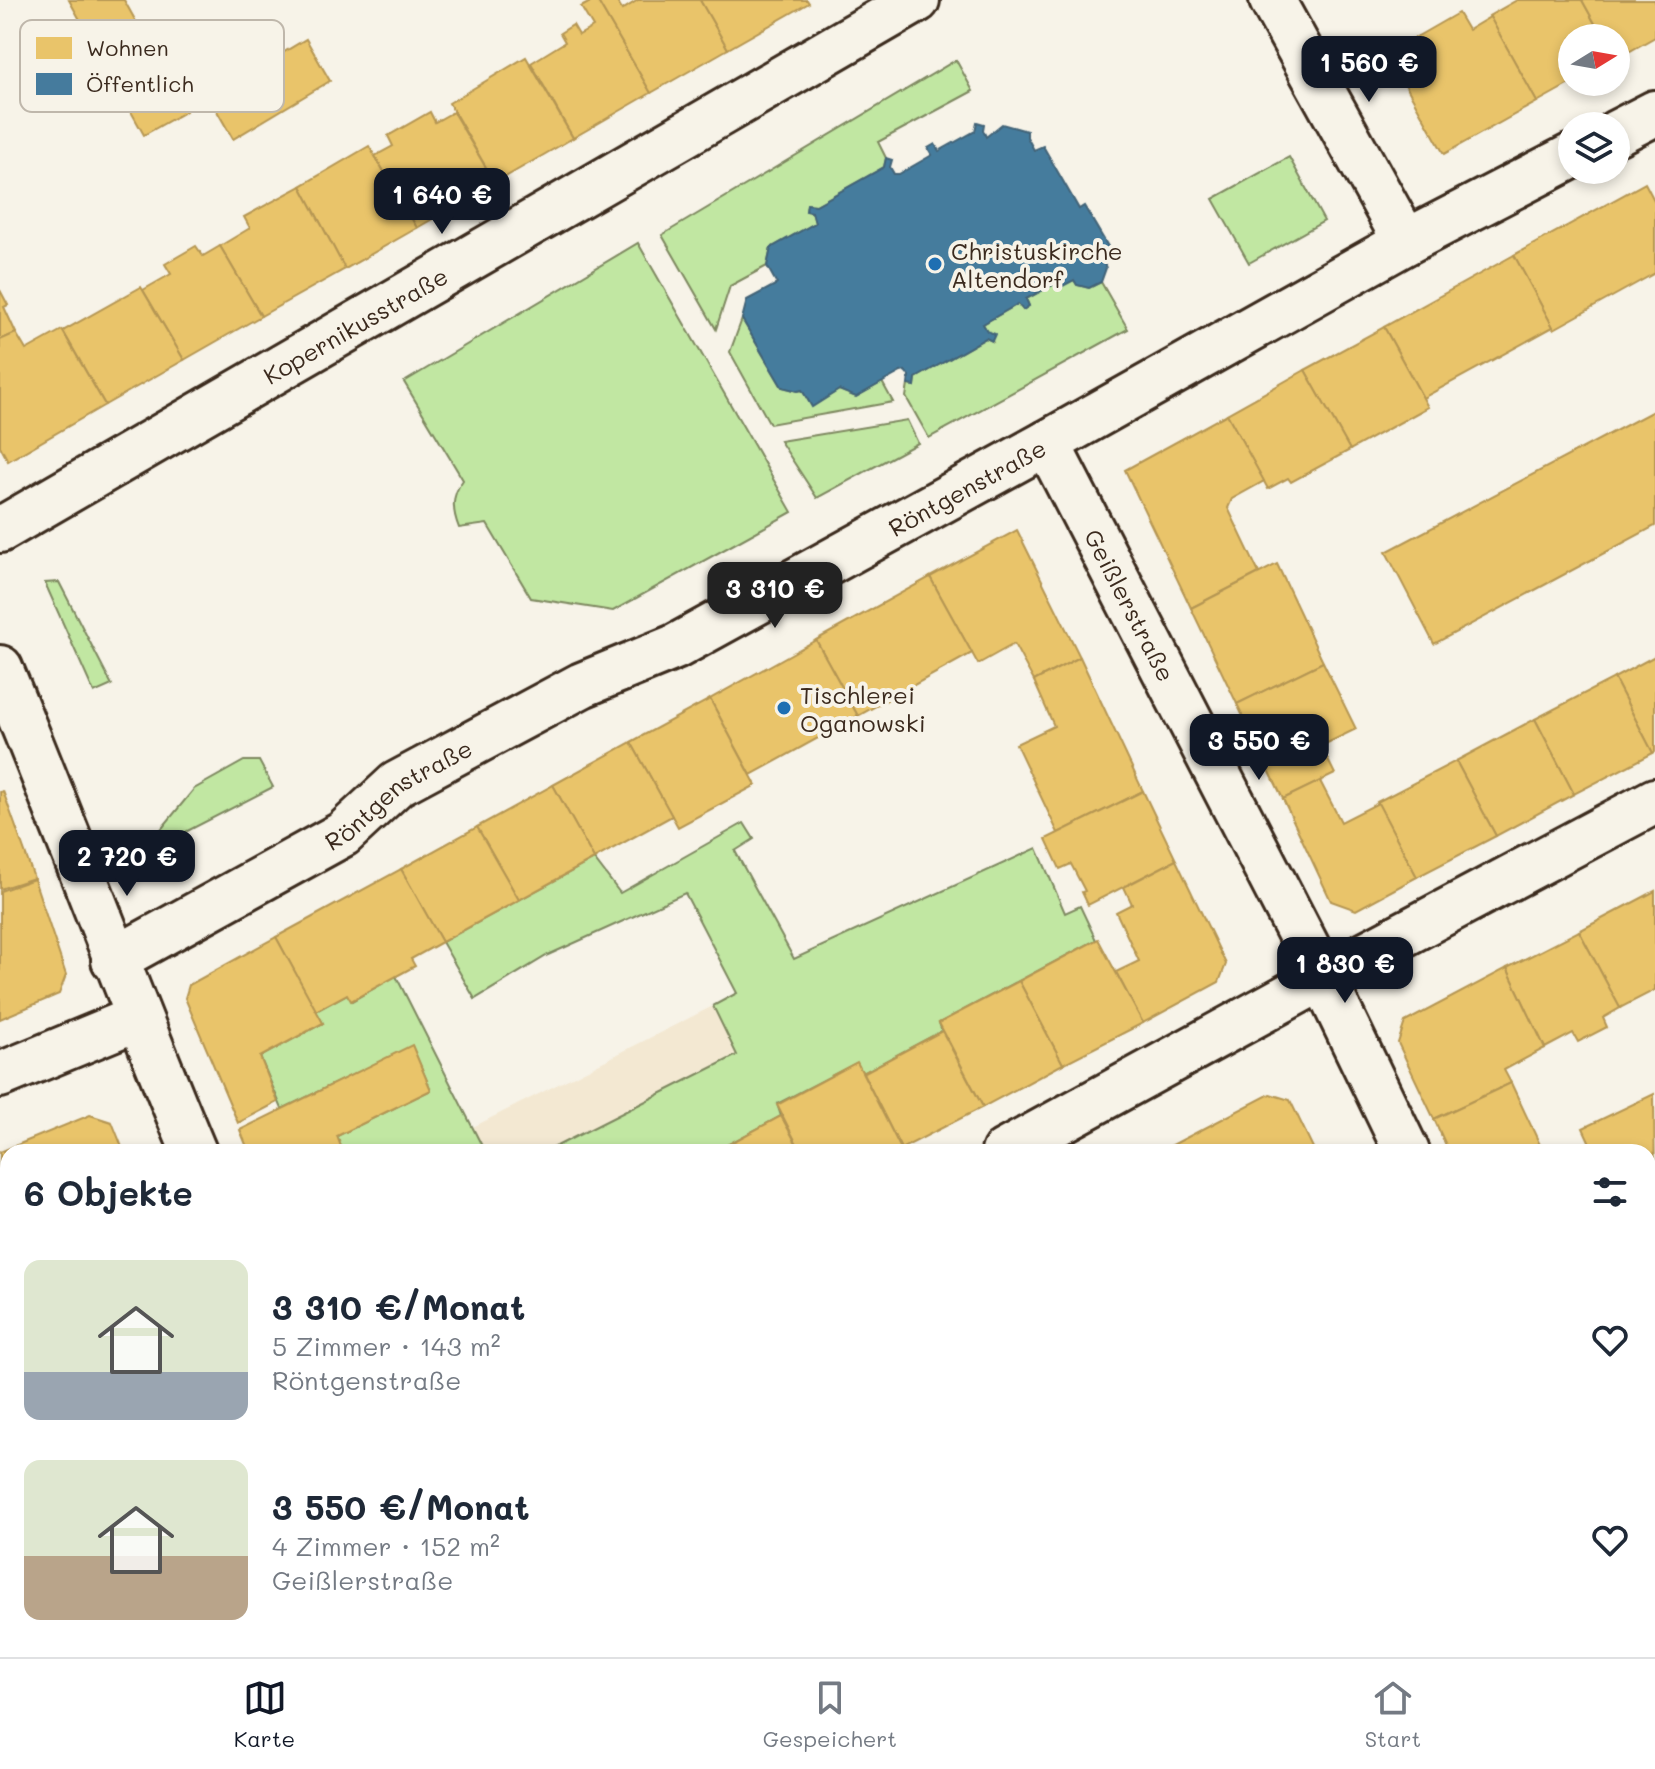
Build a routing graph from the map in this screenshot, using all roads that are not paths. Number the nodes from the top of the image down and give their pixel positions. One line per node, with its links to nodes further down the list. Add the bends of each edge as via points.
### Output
1 (917, 0): 8 (street, Kopernikusstraße)
2 (1272, 0): 6 (street)
3 (1655, 113): 4 (street)
4 (1630, 126)
5 (1558, 163): 6 (street, Röntgenstraße)
6 (1406, 242): 7 (street, Röntgenstraße)
7 (1047, 443): 11 (street, Röntgenstraße, via 683,642 582,685 397,784 343,834); 12 (street, Geißlerstraße)
8 (0, 530)
9 (0, 668): 11 (street)
10 (1655, 801): 12 (street)
11 (114, 960): 13 (street)
12 (1323, 978): 16 (street); 17 (street, Geißlerstraße)
13 (138, 1018): 14 (street); 15 (street)
14 (0, 1075)
15 (191, 1144)
16 (1019, 1144)
17 (1403, 1144)

